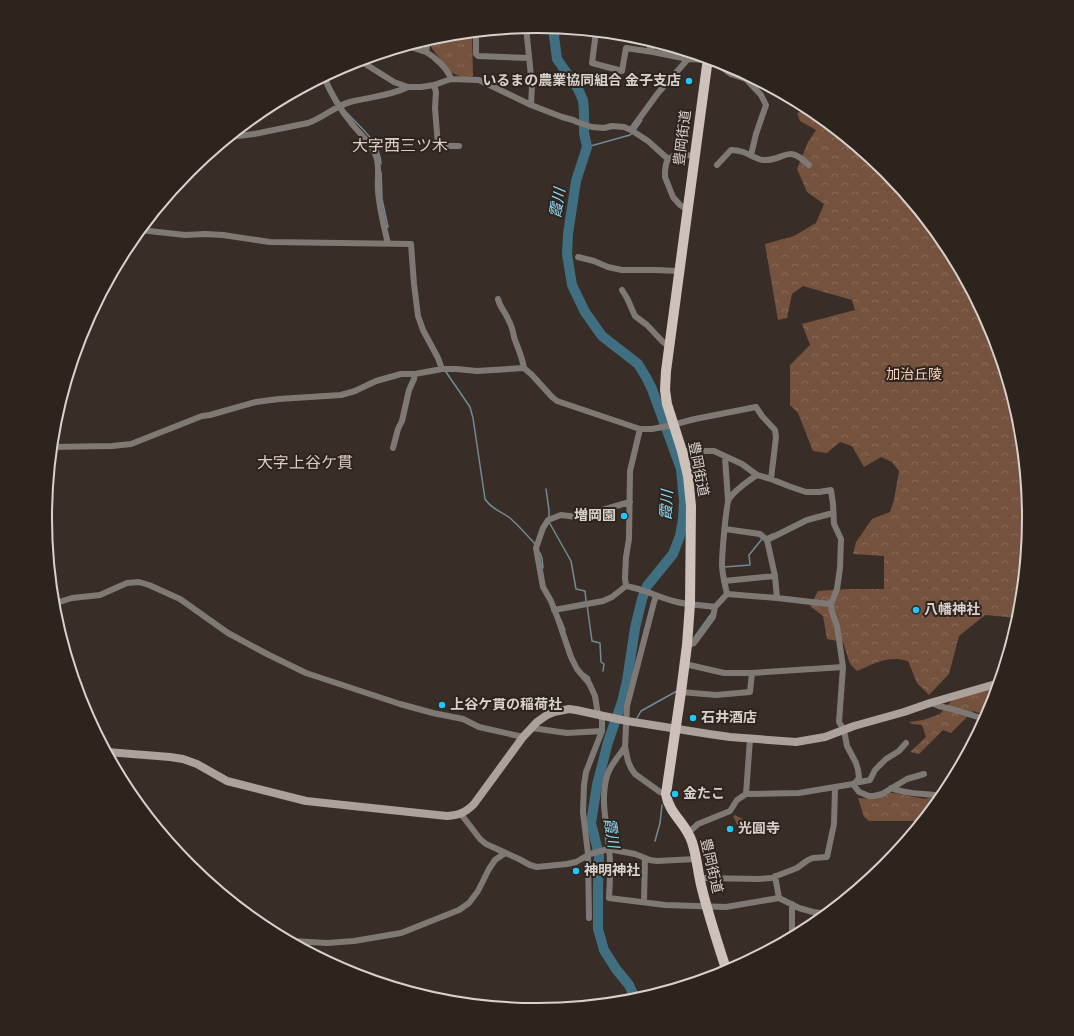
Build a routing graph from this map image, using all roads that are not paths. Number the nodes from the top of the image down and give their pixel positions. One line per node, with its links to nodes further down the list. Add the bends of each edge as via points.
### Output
1 (527, 33): 9 (street)
2 (476, 37): 9 (street, via 478,56)
3 (595, 37): 8 (street, via 592,63 622,71 626,48)
4 (427, 46): 7 (street)
5 (650, 47): 8 (street)
6 (416, 49): 7 (street)
7 (426, 52): 14 (street, via 443,65)
8 (653, 52): 10 (street)
9 (529, 58): 19 (street)
10 (688, 59): 11 (street); 21 (street, via 658,93)
11 (693, 59)
12 (366, 64): 18 (street, via 394,82)
13 (709, 65): 25 (main road, 豊岡街道)
14 (451, 79): 17 (street); 19 (street, via 479,80)
15 (326, 81): 20 (street)
16 (751, 83): 24 (street, via 766,105)
17 (434, 85): 18 (street); 23 (street, via 438,146)
18 (408, 87): 20 (street, via 349,102)
19 (531, 105): 21 (street, via 592,127 624,127)
20 (339, 107): 22 (street, via 308,123); 31 (street, via 372,147 376,157 380,204)
21 (633, 131): 26 (street)
22 (238, 136)
23 (459, 146)
24 (751, 155): 27 (street, via 731,150); 28 (street, via 762,160 796,155)
25 (694, 156): 26 (street, via 679,154); 29 (main road, 豊岡街道)
26 (668, 159): 29 (street, via 665,177 673,197)
27 (717, 165)
28 (809, 165)
29 (688, 210): 33 (main road, 豊岡街道)
30 (147, 231): 31 (street, via 185,235 223,235 270,242)
31 (388, 244): 38 (street, via 411,244 418,316)
32 (578, 257): 33 (street, via 622,270)
33 (678, 271): 36 (main road, 豊岡街道)
34 (622, 290): 36 (street, via 635,316)
35 (498, 299): 37 (street, via 512,327)
36 (669, 347): 40 (main road, 豊岡街道, via 665,390)
37 (524, 368): 38 (street, via 477,371); 41 (street, via 557,400)
38 (442, 369): 39 (street)
39 (415, 374): 42 (street, via 394,375 341,395 279,399 241,405 202,416 131,444); 43 (street)
40 (671, 425): 41 (street); 44 (main road, 豊岡街道); 47 (street, via 756,407 775,430)
41 (640, 429): 49 (street, via 630,471)
42 (57, 447)
43 (393, 448)
44 (682, 451): 45 (street, via 714,451); 61 (main road, 豊岡街道, via 691,506)
45 (725, 457): 46 (street, via 742,464); 48 (street)
46 (757, 475): 47 (street); 48 (street)
47 (771, 479): 50 (street, via 806,492 831,490)
48 (728, 500): 51 (street)
49 (630, 502): 55 (street, via 624,578); 63 (street, via 577,517 561,515 548,520 536,548 543,587)
50 (833, 513): 52 (street, via 807,520); 60 (street, via 834,524 841,539 841,548 837,589)
51 (725, 529): 52 (street, via 760,534); 54 (street, via 722,563)
52 (767, 540): 53 (street)
53 (775, 576): 54 (street); 58 (street)
54 (724, 581): 56 (street)
55 (626, 586): 57 (street); 63 (street, via 612,598)
56 (727, 594): 58 (street); 62 (street)
57 (656, 596): 61 (street); 73 (street, via 627,706)
58 (777, 598): 60 (street, via 829,604)
59 (59, 602): 78 (street, via 100,595 127,583 139,582 180,599 228,633 306,672 400,704)
60 (831, 602): 66 (street)
61 (690, 604): 62 (street); 64 (main road, 豊岡街道)
62 (715, 607): 64 (street, via 713,617 694,643)
63 (554, 610): 71 (street, via 571,657 589,683)
64 (687, 645): 65 (main road, 豊岡街道)
65 (685, 664): 67 (street, via 724,672); 69 (main road, 豊岡街道)
66 (843, 667): 67 (street); 76 (street, via 840,722)
67 (752, 673): 69 (street, via 750,692 716,695)
68 (992, 685): 70 (street)
69 (682, 692): 75 (main road, 豊岡街道)
70 (930, 703): 72 (street); 76 (street)
71 (603, 716): 73 (street); 74 (street, via 576,710 562,710 547,715); 77 (street)
72 (979, 718)
73 (626, 721): 75 (street); 81 (street)
74 (532, 728): 77 (street, via 567,733); 78 (street)
75 (676, 729): 79 (street); 87 (main road, 豊岡街道)
76 (844, 730): 79 (street, via 825,738 805,742); 84 (street, via 847,746 858,770 859,778)
77 (602, 732): 94 (street, via 586,772 584,785 583,812)
78 (523, 737): 90 (street, via 474,804)
79 (750, 738): 88 (street)
80 (906, 742): 84 (street, via 875,770 870,780)
81 (625, 748): 87 (street, via 635,774); 92 (street, via 612,764 605,786 604,810)
82 (113, 752): 90 (street, via 183,759 227,781 306,801 447,816)
83 (924, 774): 86 (street, via 907,779)
84 (855, 783): 85 (street); 86 (street, via 859,792 869,796 882,794)
85 (835, 788): 88 (street, via 799,793); 97 (street, via 834,824 827,857 813,858 797,868)
86 (891, 788): 89 (street, via 908,793)
87 (666, 794): 91 (main road, 豊岡街道, via 673,812)
88 (746, 794): 91 (street, via 737,800 730,811 698,824)
89 (934, 795)
90 (461, 814): 93 (street, via 480,839)
91 (688, 833): 96 (main road, 豊岡街道)
92 (609, 849): 94 (street); 95 (street); 100 (street, via 609,898)
93 (505, 852): 94 (street, via 537,867 576,862); 106 (street, via 495,860 469,903 459,910 401,933 354,941)
94 (589, 854): 104 (street)
95 (645, 858): 96 (street, via 657,861); 100 (street)
96 (696, 859): 98 (main road, 豊岡街道)
97 (775, 876): 98 (street, via 759,879); 99 (street)
98 (699, 878): 102 (main road, 豊岡街道)
99 (779, 898): 101 (street); 102 (street, via 726,907)
100 (644, 902): 102 (street)
101 (792, 904): 103 (street); 105 (street)
102 (706, 907): 107 (main road, 豊岡街道)
103 (818, 913)
104 (589, 918)
105 (792, 930)
106 (302, 942)
107 (725, 965)

